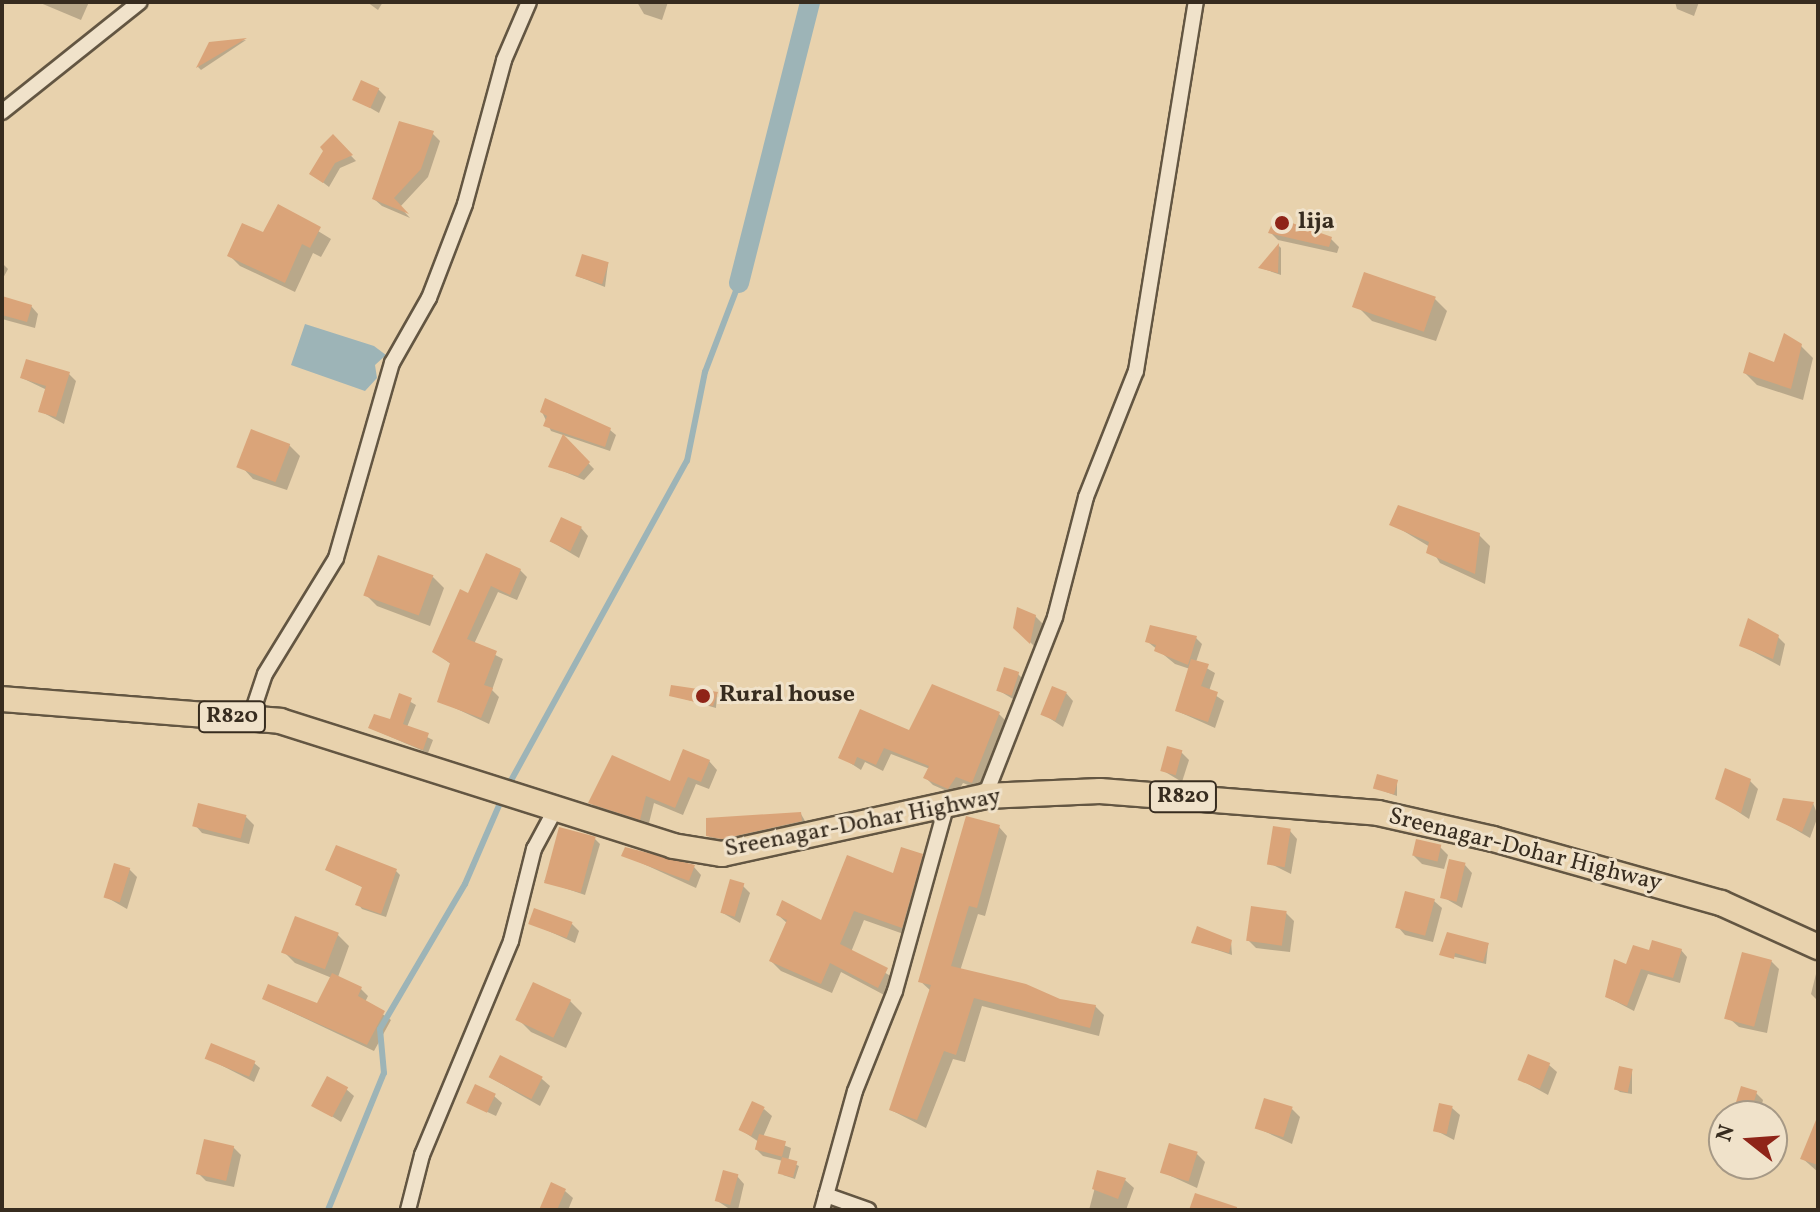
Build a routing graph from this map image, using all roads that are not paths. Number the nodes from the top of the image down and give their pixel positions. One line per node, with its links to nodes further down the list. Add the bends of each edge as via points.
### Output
1 (140, 2): 4 (street)
2 (529, 2): 6 (street, via 504,60 465,204 429,298 392,363 336,558 265,674)
3 (1196, 2): 7 (street, via 1136,371 1086,497 1055,617)
4 (2, 112)
5 (2, 699): 6 (main road, Sreenagar-Dohar Highway / R820)
6 (250, 719): 9 (main road, Sreenagar-Dohar Highway / R820, via 280,721 455,773)
7 (985, 796): 8 (main road, Sreenagar-Dohar Highway / R820); 10 (main road, Sreenagar-Dohar Highway / R820, via 1100,791 1378,813 1493,839 1721,903)
8 (947, 804): 9 (main road, Sreenagar-Dohar Highway / R820, via 722,854 673,846); 11 (street, via 895,991 855,1091)
9 (548, 808): 12 (street, via 511,941 422,1155)
10 (1818, 947)
11 (824, 1203): 13 (street)
12 (408, 1210)
13 (868, 1210)

